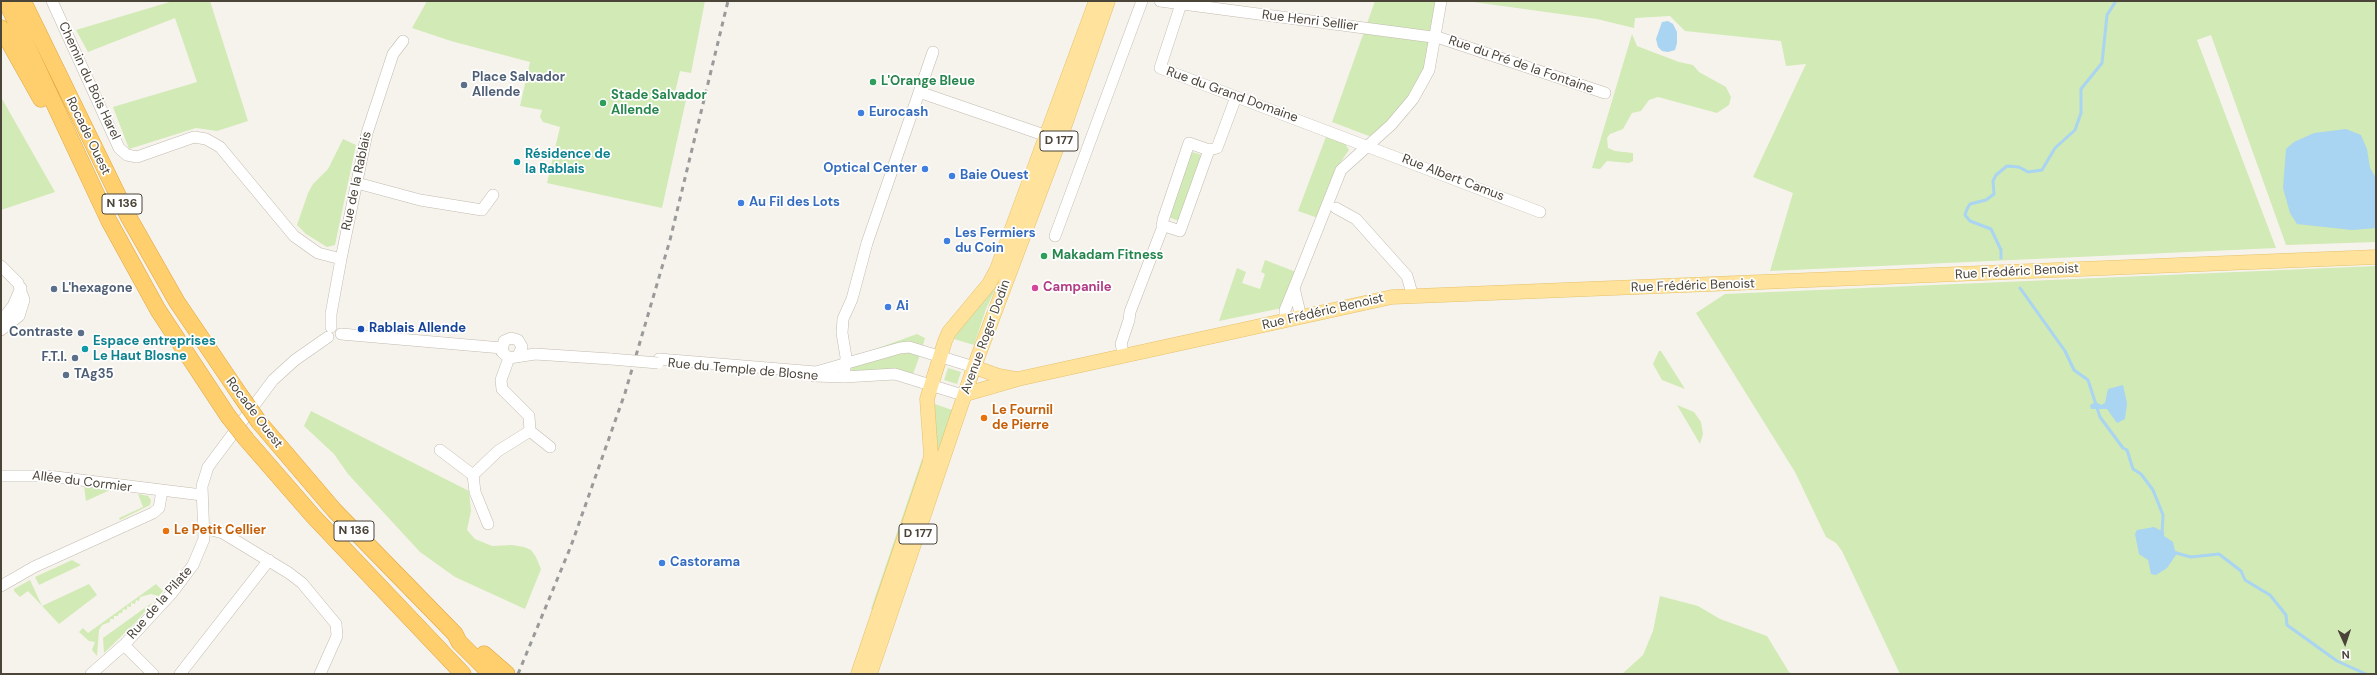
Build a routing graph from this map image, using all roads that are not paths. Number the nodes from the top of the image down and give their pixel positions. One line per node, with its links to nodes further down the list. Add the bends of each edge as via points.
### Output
1 (6, 1): 19 (highway, Rocade Ouest / N 136)
2 (24, 1): 68 (highway, Rocade Ouest / N 136, bridge, via 138,235 189,321 240,396 334,510 455,634 465,637)
3 (52, 1): 28 (street, Chemin du Bois Harel, via 119,148 127,155 137,157 194,137 206,139 220,147 294,236 318,253)
4 (1096, 1): 17 (main road, Avenue Roger Dodin / D 177)
5 (1108, 1): 46 (main road, Avenue Roger Dodin / D 177, via 1070,112)
6 (1142, 1): 26 (street)
7 (1160, 1): 9 (street, Rue Henri Sellier)
8 (1441, 1): 11 (street)
9 (1181, 4): 11 (street, Rue Henri Sellier); 16 (street, Rue du Grand Domaine, via 1160,68)
10 (1, 28): 19 (highway, via 64,144)
11 (1436, 37): 15 (street, Rue du Pré de la Fontaine); 18 (street, via 1429,70 1413,99 1391,125)
12 (403, 41): 21 (street, Rue de la Rablais, via 393,54 379,92 367,133)
13 (933, 52): 14 (street)
14 (919, 92): 17 (street); 45 (street, via 867,244 852,299 843,319)
15 (1606, 93)
16 (1236, 97): 18 (street, Rue du Grand Domaine); 20 (street, via 1217,148)
17 (1047, 136): 40 (main road, Avenue Roger Dodin / D 177, via 990,284 949,332)
18 (1366, 145): 24 (street, Rue Albert Camus); 31 (street, via 1341,170)
19 (75, 150): 67 (highway, Rocade Ouest / N 136, bridge, via 109,221 158,310 228,416 313,516)
20 (1209, 150): 25 (street, via 1180,231); 25 (street, via 1190,143)
21 (358, 183): 22 (street, via 420,200 482,210); 28 (street, Rue de la Rablais)
22 (493, 195)
23 (1336, 208): 32 (street, via 1356,219 1407,276)
24 (1540, 212)
25 (1162, 225): 41 (street, via 1130,312 1130,320 1121,344)
26 (1055, 236)
27 (2376, 257): 32 (main road, Rue Frédéric Benoist)
28 (340, 259): 37 (street, Rue de la Rablais)
29 (1, 266): 30 (street)
30 (21, 288): 35 (street, via 13,306); 36 (street, via 24,300 19,316)
31 (1294, 288): 33 (street); 34 (street, via 1285,310)
32 (1412, 297): 33 (main road, Rue Frédéric Benoist, via 1375,299)
33 (1301, 316): 34 (main road, Rue Frédéric Benoist)
34 (1285, 320): 41 (main road, Rue Frédéric Benoist)
35 (1, 321)
36 (1, 330)
37 (330, 332): 39 (street, via 336,341 341,334); 57 (street, via 283,369 262,393 208,468)
38 (521, 343): 39 (street, via 515,338 507,339); 42 (street, via 522,350); 43 (street, Rue du Temple de Blosne, via 550,350)
39 (502, 348): 42 (street, via 502,352)
40 (940, 356): 45 (street, Rue du Temple de Blosne, via 910,347); 46 (street, Rue du Temple de Blosne); 49 (main road, Avenue Roger Dodin / D 177)
41 (1124, 356): 48 (main road, Rue Frédéric Benoist)
42 (514, 357): 43 (street, Rue du Temple de Blosne, via 535,354); 51 (street, via 501,380 502,389 529,416)
43 (611, 357): 44 (street, Rue du Temple de Blosne)
44 (658, 361): 45 (street, Rue du Temple de Blosne, via 816,372); 47 (street, Rue du Temple de Blosne)
45 (845, 362): 47 (street)
46 (974, 367): 48 (main road, Rue Frédéric Benoist, via 999,376); 50 (main road, Avenue Roger Dodin / D 177)
47 (844, 378): 49 (street, Rue du Temple de Blosne, via 895,374)
48 (1018, 379): 50 (main road, Rue Frédéric Benoist)
49 (930, 385): 50 (street, Rue du Temple de Blosne); 69 (main road, Avenue Roger Dodin / D 177, via 926,399 931,455 929,465)
50 (966, 394): 70 (main road, Avenue Roger Dodin / D 177)
51 (530, 431): 52 (street); 54 (street, via 498,451)
52 (550, 447)
53 (440, 450): 54 (street)
54 (473, 475): 58 (street, via 475,492)
55 (1, 476): 56 (street, Allée du Cormier, via 48,476)
56 (162, 491): 57 (street); 61 (street, via 159,508 153,513 34,567)
57 (202, 495): 59 (street, Rue de la Pilate)
58 (488, 524)
59 (204, 528): 60 (street, via 223,533); 62 (street, Rue de la Pilate, via 201,549 193,564 172,593)
60 (269, 560): 65 (street); 66 (street, via 289,573 310,592 337,628 337,636)
61 (1, 586)
62 (124, 644): 63 (street, Rue de la Pilate); 64 (street)
63 (91, 674)
64 (153, 674)
65 (180, 674)
66 (320, 674)
67 (463, 674)
68 (501, 674)
69 (858, 674)
70 (870, 674)

